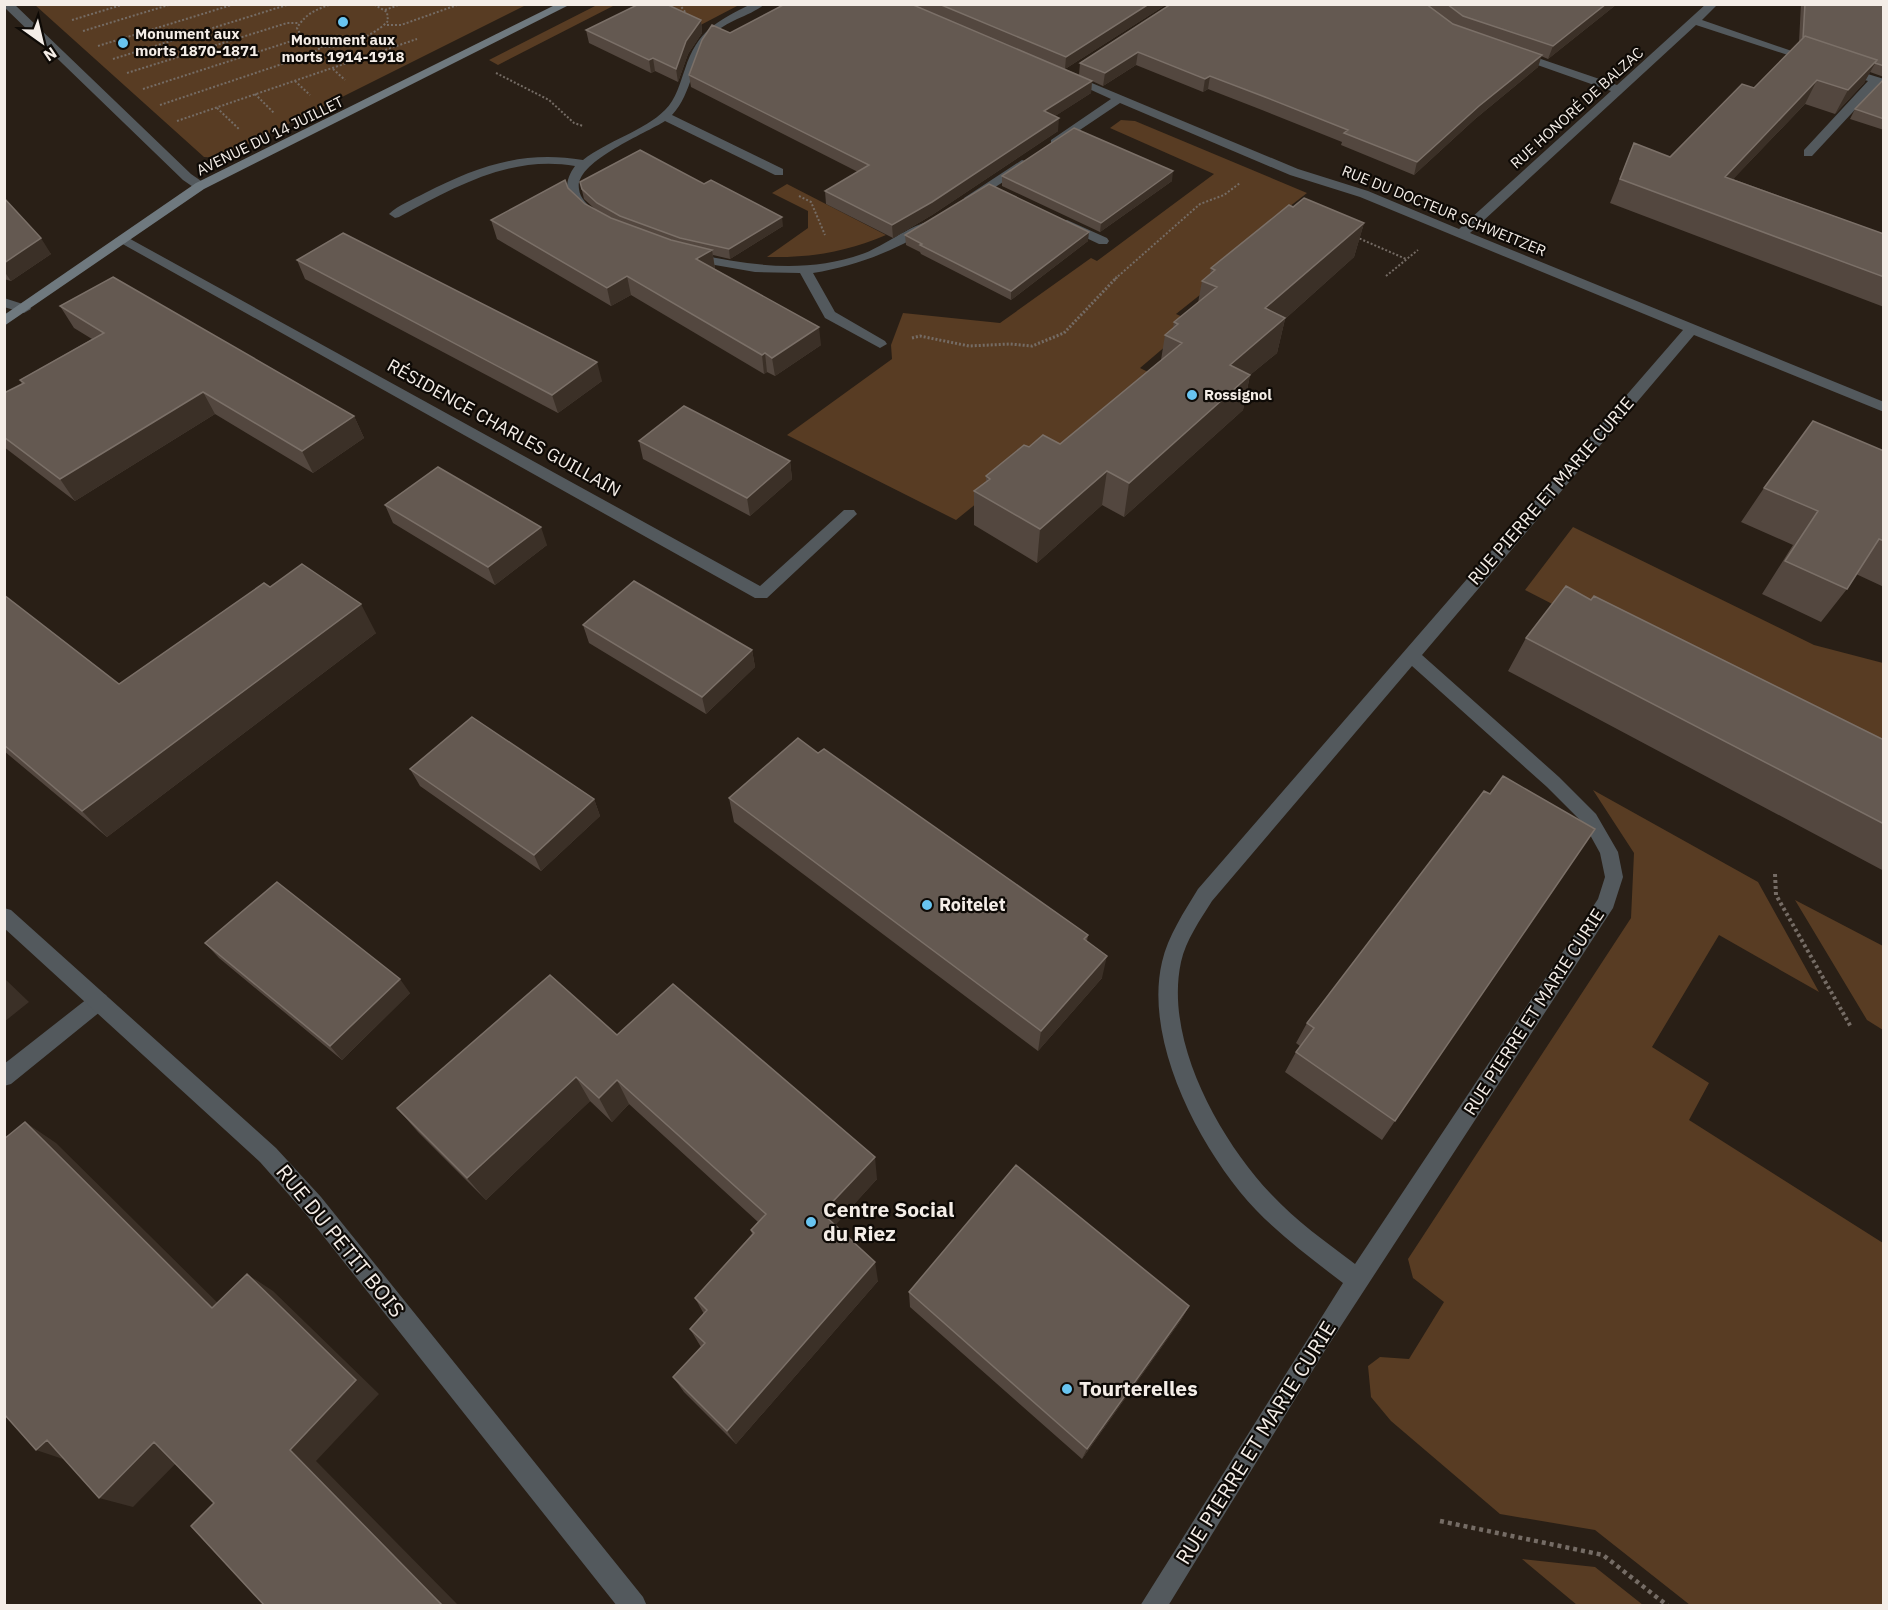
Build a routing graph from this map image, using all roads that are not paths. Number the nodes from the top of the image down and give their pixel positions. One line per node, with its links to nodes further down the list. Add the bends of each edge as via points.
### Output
1 (7, 4): 15 (street)
2 (566, 4): 15 (street, AVENUE DU 14 JUILLET)
3 (760, 4): 11 (street, via 709,32 700,44 680,98)
4 (1713, 4): 5 (street, RUE HONORÉ DE BALZAC)
5 (1695, 21): 8 (street); 9 (street, RUE HONORÉ DE BALZAC)
6 (1509, 51): 9 (street)
7 (1081, 67): 10 (street, RUE DU DOCTEUR SCHWEITZER, via 1061,74)
8 (1880, 82): 12 (street)
9 (1620, 90): 21 (street, RUE HONORÉ DE BALZAC)
10 (1118, 99): 16 (street, via 993,189); 21 (street, RUE DU DOCTEUR SCHWEITZER, via 1294,172 1364,194)
11 (664, 116): 13 (street); 14 (street)
12 (1808, 153)
13 (584, 164): 17 (street, via 536,160 481,170); 19 (street, via 574,175 574,196)
14 (779, 172)
15 (200, 186): 22 (street, AVENUE DU 14 JUILLET)
16 (958, 206)
17 (395, 214)
18 (1051, 216): 23 (street)
19 (597, 219)
20 (938, 219): 25 (street, via 882,252 840,266)
21 (1461, 234): 29 (street, RUE DU DOCTEUR SCHWEITZER)
22 (123, 239): 27 (street, AVENUE DU 14 JUILLET); 32 (street, RÉSIDENCE CHARLES GUILLAIN, via 761,594)
23 (1104, 241)
24 (680, 254): 25 (street, via 733,265)
25 (805, 270): 30 (street, via 830,315)
26 (4, 302): 27 (street)
27 (24, 309): 28 (street, AVENUE DU 14 JUILLET)
28 (4, 322)
29 (1692, 329): 31 (street, RUE DU DOCTEUR SCHWEITZER); 33 (street, RUE PIERRE ET MARIE CURIE)
30 (880, 344)
31 (1884, 408)
32 (849, 514)
33 (1410, 654): 37 (street, RUE PIERRE ET MARIE CURIE, via 1204,895 1179,940 1171,965 1170,1005 1178,1052 1194,1097 1212,1130 1253,1190 1298,1233); 37 (street, RUE PIERRE ET MARIE CURIE, via 1590,819 1609,852 1614,877 1606,902)
34 (4, 916): 35 (street, RUE DU PETIT BOIS)
35 (99, 1001): 36 (street); 38 (street, RUE DU PETIT BOIS, via 268,1155 306,1197)
36 (4, 1077)
37 (1359, 1281): 39 (street, RUE PIERRE ET MARIE CURIE)
38 (634, 1605)
39 (1153, 1605)

